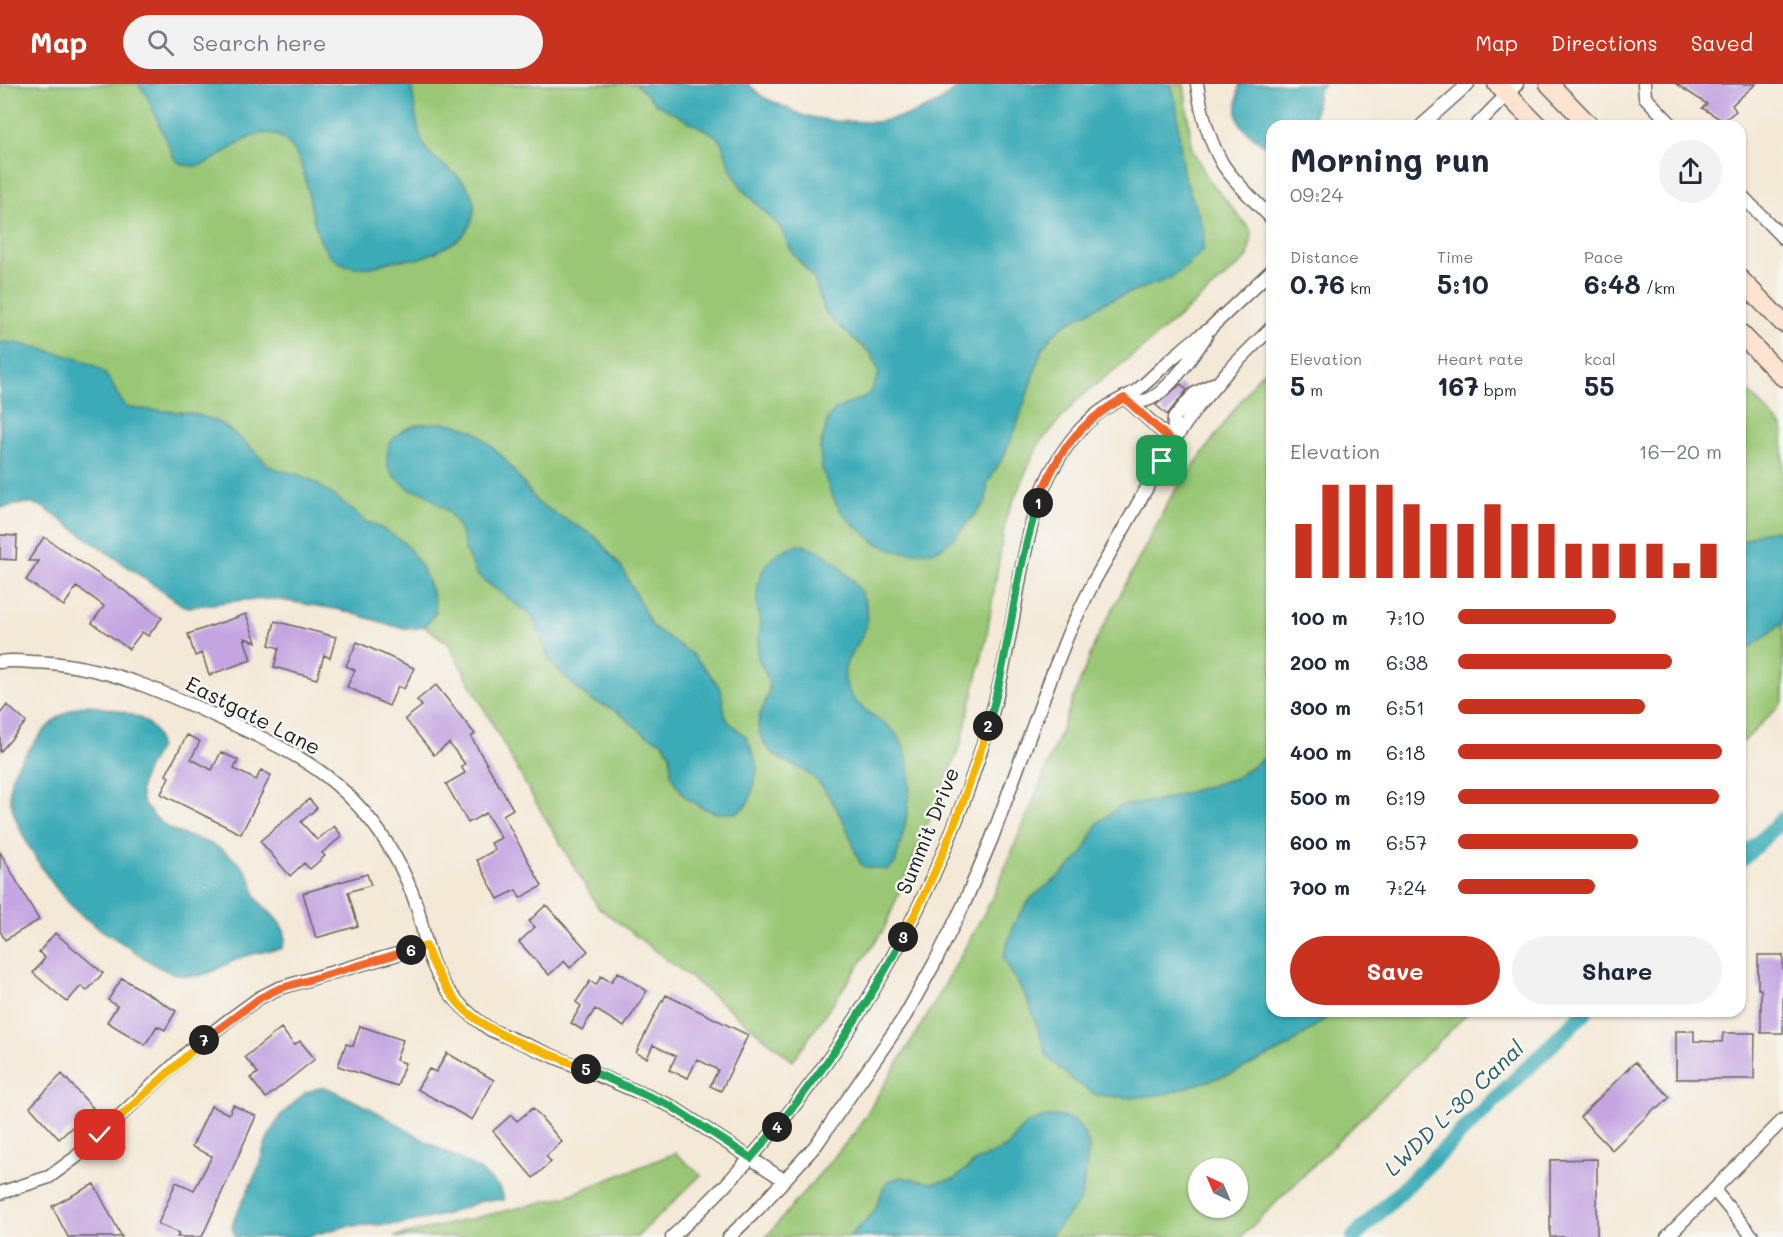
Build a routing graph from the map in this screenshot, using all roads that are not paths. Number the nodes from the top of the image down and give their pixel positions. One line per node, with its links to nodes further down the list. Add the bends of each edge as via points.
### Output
1 (1197, 84): 12 (street, via 1211,141 1223,165)
2 (1468, 84): 6 (street)
3 (1549, 84): 9 (main road)
4 (1644, 84): 10 (street, via 1645,97)
5 (1507, 87): 7 (street); 8 (main road)
6 (1428, 120)
7 (1481, 120)
8 (1533, 120)
9 (1584, 120)
10 (1667, 120)
11 (1746, 200): 13 (street)
12 (1266, 212)
13 (1783, 238)
14 (1266, 276): 20 (street, Summit Drive, via 1151,388)
15 (1746, 285): 16 (main road)
16 (1783, 323)
17 (1266, 333): 21 (street, via 1219,381)
18 (1746, 339): 19 (main road)
19 (1783, 377)
20 (1124, 398): 21 (street); 25 (street, Summit Drive, via 1089,419 1055,464 1043,490 1030,529 994,705 970,785 917,911 861,1011 793,1107)
21 (1173, 442): 26 (street, via 1094,581 1070,632 992,838 934,964 860,1084 816,1145)
22 (0, 662): 23 (street, Eastgate Lane, via 55,662 131,680 259,737 326,775 360,808 394,855 410,887)
23 (426, 946): 25 (street, Eastgate Lane, via 443,985 457,1003 491,1030 671,1106); 28 (street, via 278,989 260,998 187,1053 75,1158 49,1177)
24 (1783, 1120): 27 (street)
25 (751, 1158): 26 (street, Eastgate Lane); 29 (street, Summit Drive)
26 (784, 1180): 30 (street)
27 (1714, 1190): 31 (street); 32 (street)
28 (0, 1193)
29 (672, 1237)
30 (729, 1237)
31 (1666, 1237)
32 (1753, 1237)

